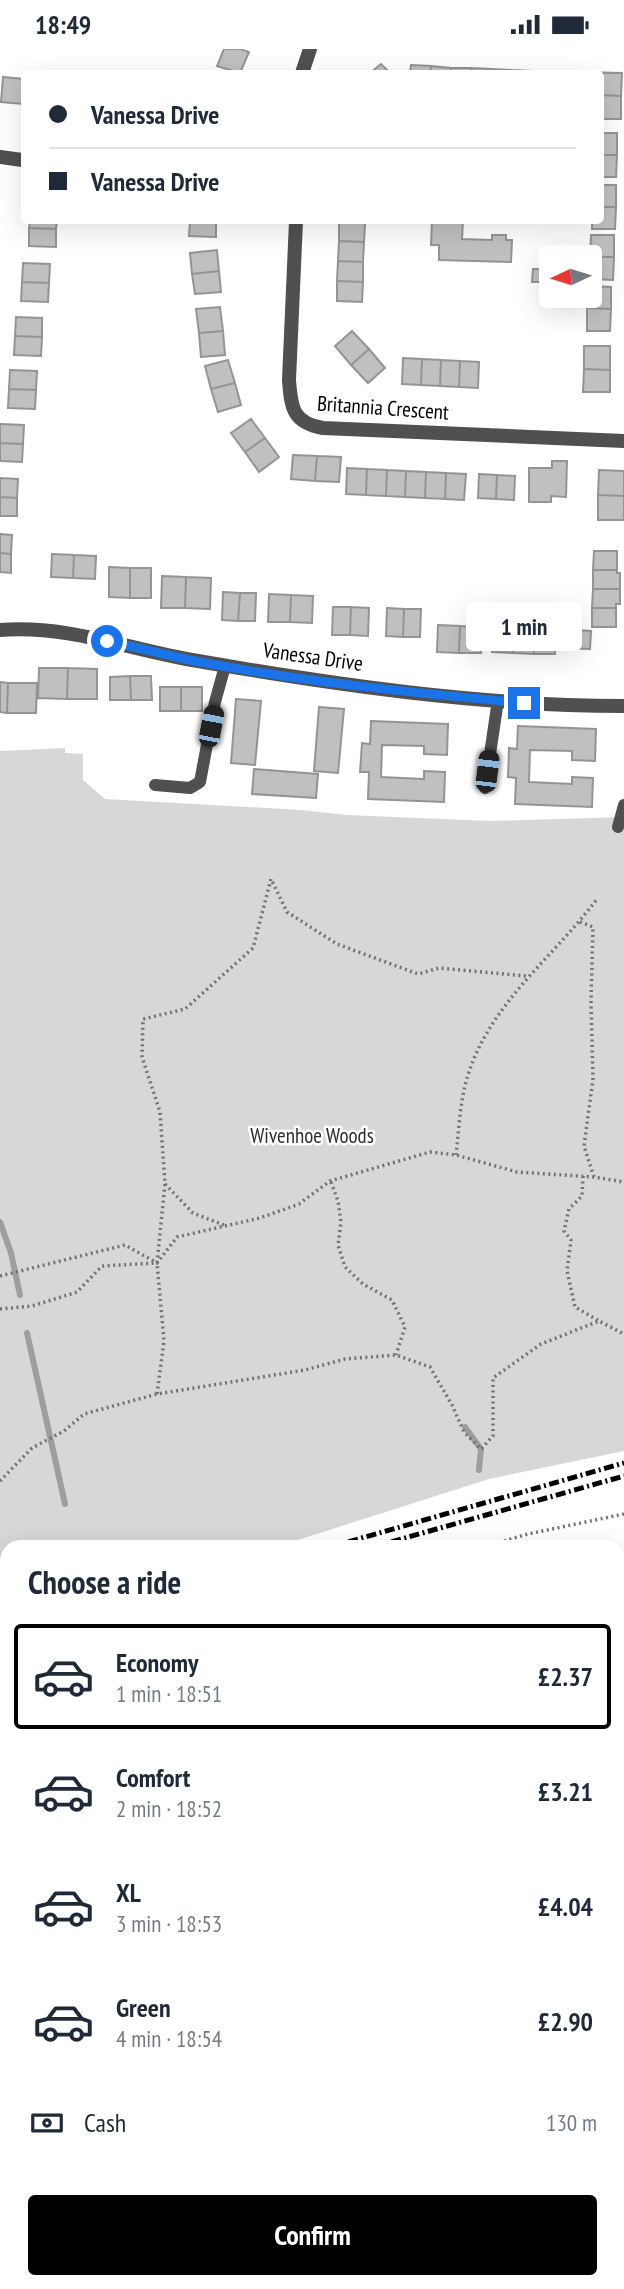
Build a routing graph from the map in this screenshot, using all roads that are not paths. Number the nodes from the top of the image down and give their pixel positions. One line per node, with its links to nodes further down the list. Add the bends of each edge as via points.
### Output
1 (310, 49): 2 (street)
2 (302, 70)
3 (0, 157): 4 (street)
4 (21, 160)
5 (296, 224): 6 (street, Britannia Crescent, via 289,380 290,398 300,420 323,428)
6 (624, 441)
7 (0, 630): 8 (street, Vanessa Drive, via 52,630)
8 (225, 666): 9 (street, Vanessa Drive); 11 (lane, via 200,782 190,787)
9 (498, 700): 10 (street, Vanessa Drive); 12 (lane)
10 (624, 706)
11 (155, 785)
12 (485, 788)
13 (624, 805): 14 (lane)
14 (618, 827)

